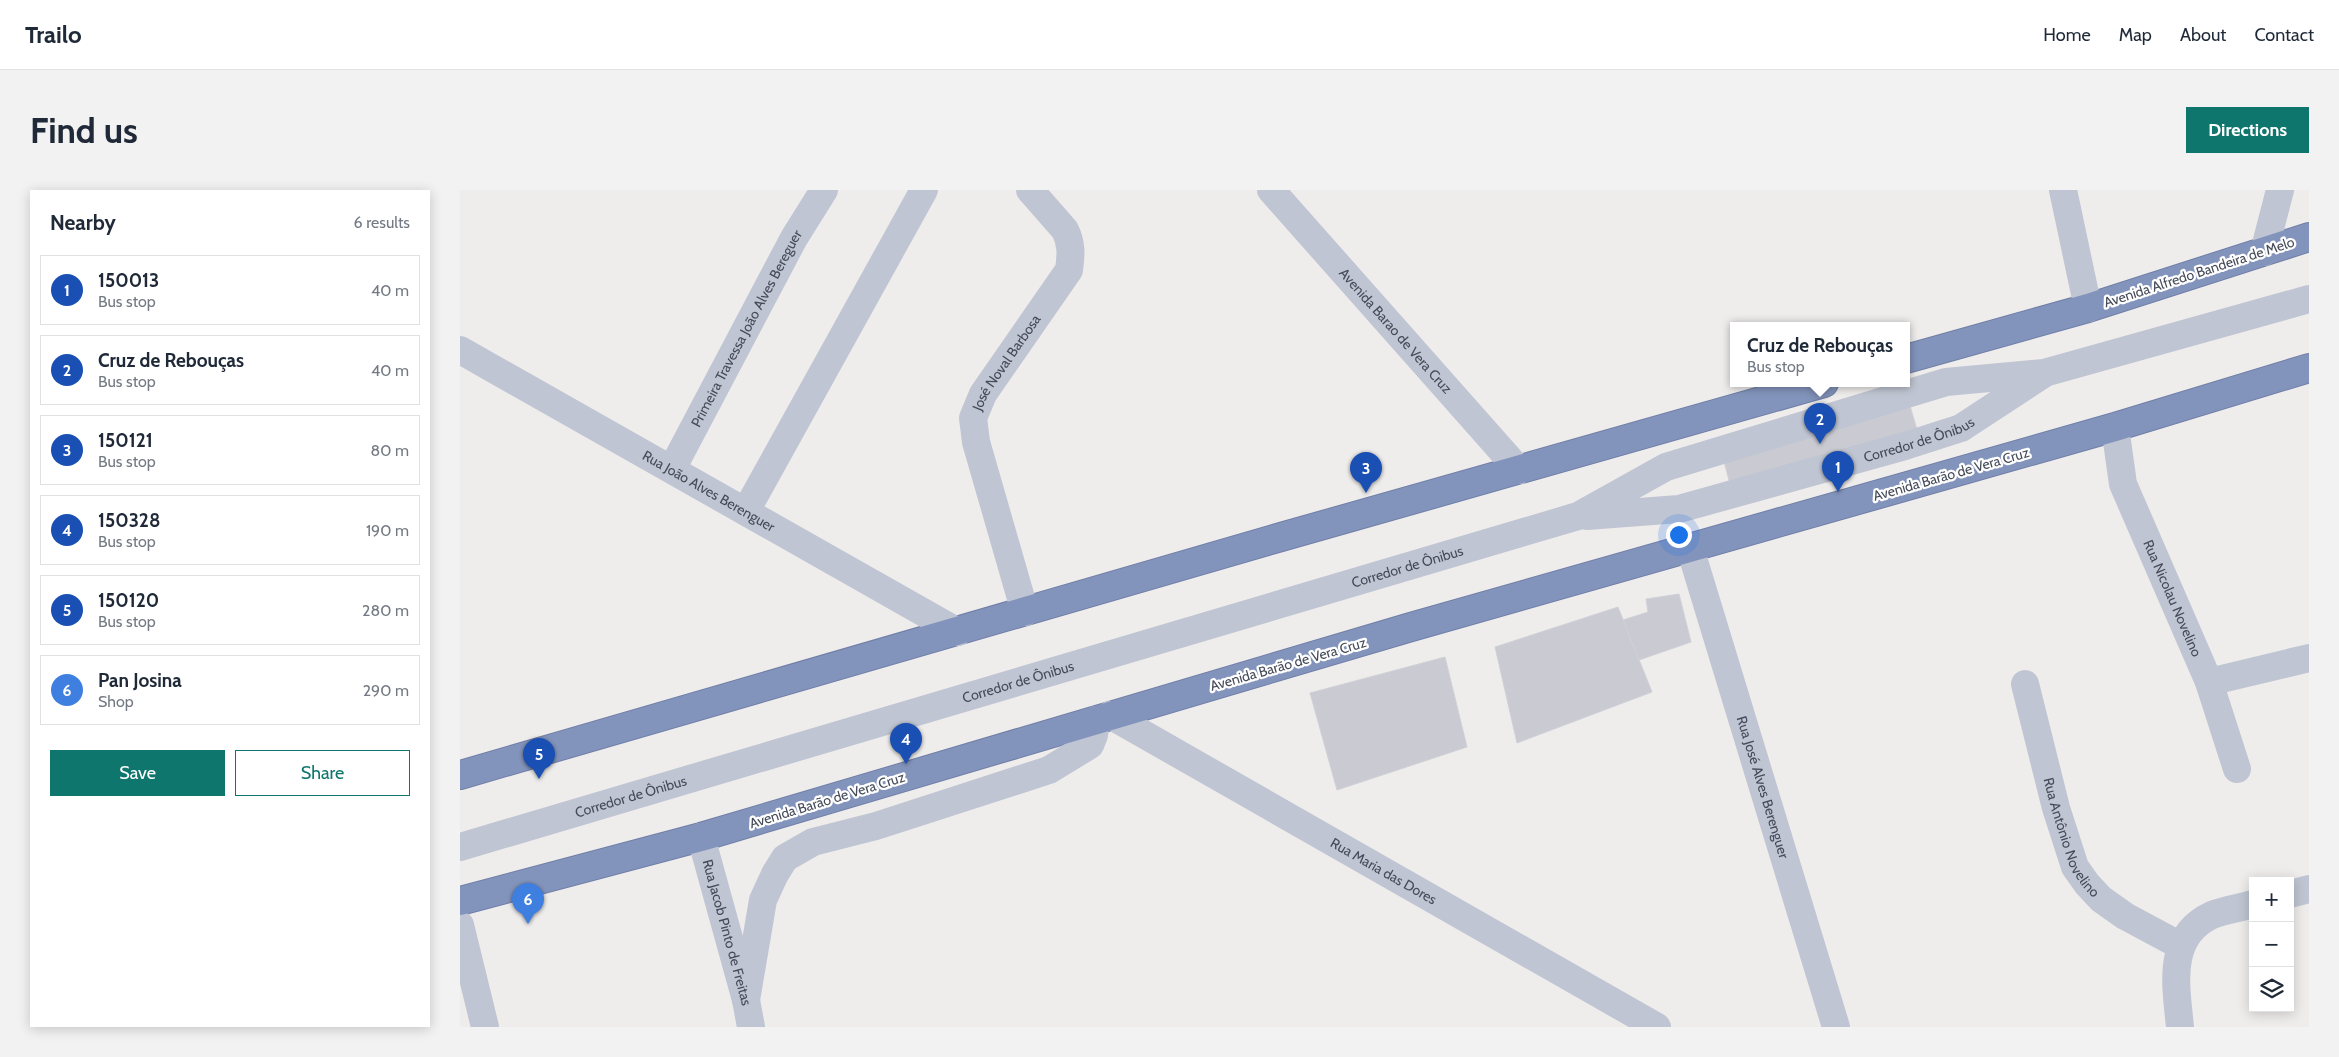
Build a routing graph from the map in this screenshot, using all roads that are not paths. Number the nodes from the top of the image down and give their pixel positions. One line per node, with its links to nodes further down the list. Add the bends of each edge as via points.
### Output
1 (824, 190): 17 (street, Primeira Travessa João Alves Bereguer, via 794,238)
2 (924, 190): 19 (street)
3 (1030, 190): 22 (street, José Noval Barbosa, via 1069,237 1072,247 1069,270 983,394 973,418 976,442)
4 (1271, 190): 18 (street, Avenida Barao de Vera Cruz)
5 (2063, 190): 10 (street)
6 (2280, 190): 8 (street)
7 (2309, 237): 8 (highway, Avenida Alfredo Bandeira de Melo)
8 (2264, 252): 10 (highway, Avenida Alfredo Bandeira de Melo)
9 (2309, 299): 14 (street, Corredor de Ônibus)
10 (2088, 308): 12 (highway)
11 (460, 350): 17 (street, Rua João Alves Berenguer)
12 (1910, 358)
13 (2309, 368): 16 (highway)
14 (2044, 373): 20 (street, Corredor de Ônibus, via 1946,382 1666,467); 20 (street, Corredor de Ônibus, via 1962,428 1905,446 1679,510)
15 (1810, 387): 18 (highway)
16 (2115, 427): 21 (highway, Avenida Barão de Vera Cruz); 25 (street, Rua Nicolau Novelino, via 2123,484)
17 (672, 469): 19 (street, Rua João Alves Berenguer)
18 (1519, 470): 22 (highway)
19 (746, 511): 23 (street, Rua João Alves Berenguer)
20 (1578, 516): 31 (street, Corredor de Ônibus)
21 (1690, 548): 27 (highway, Avenida Barão de Vera Cruz, via 1411,626); 42 (street, Rua José Alves Berenguer)
22 (1025, 612): 23 (highway)
23 (958, 632): 29 (highway)
24 (2309, 658): 25 (street)
25 (2209, 682): 28 (street, Rua Nicolau Novelino)
26 (2025, 684): 37 (street, Rua Antônio Novelino, via 2075,867 2101,899 2124,916)
27 (1103, 718): 30 (highway, Avenida Barão de Vera Cruz); 38 (street, via 1090,745 1049,770 876,826 813,842 784,858 763,900); 41 (street, Rua Maria das Dores)
28 (2237, 769)
29 (460, 775)
30 (701, 837): 34 (highway, Avenida Barão de Vera Cruz); 38 (street, Rua Jacob Pinto de Freitas)
31 (460, 847)
32 (2309, 889): 33 (street)
33 (2294, 893)
34 (460, 901)
35 (2249, 905): 37 (street, via 2199,922)
36 (460, 925): 39 (street)
37 (2180, 946): 43 (street, via 2176,969)
38 (746, 1000): 40 (street, Rua Jacob Pinto de Freitas)
39 (485, 1027)
40 (751, 1027)
41 (1657, 1027)
42 (1836, 1027)
43 (2178, 1027)

